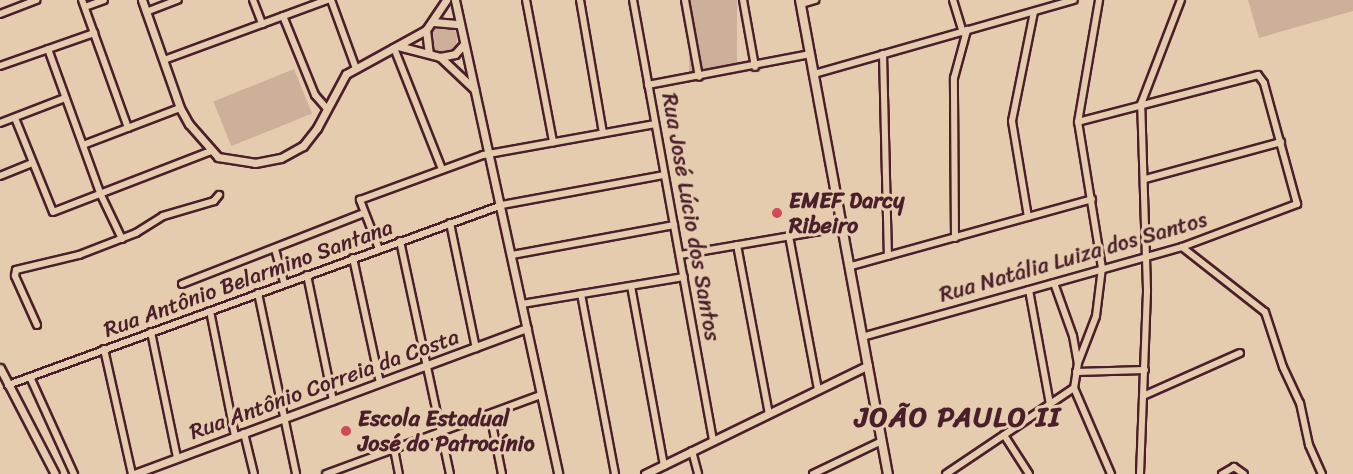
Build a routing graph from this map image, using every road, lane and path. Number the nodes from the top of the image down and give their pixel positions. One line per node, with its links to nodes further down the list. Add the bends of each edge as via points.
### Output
1 (36, 0): 20 (street)
2 (82, 0): 22 (street)
3 (104, 0): 22 (street)
4 (142, 0): 23 (street)
5 (178, 0): 23 (street)
6 (253, 0): 28 (street)
7 (329, 0): 26 (street); 42 (street)
8 (446, 0): 27 (street)
9 (456, 0): 29 (street)
10 (526, 0): 58 (street)
11 (580, 0): 57 (street)
12 (633, 0): 46 (street, Rua José Lúcio dos Santos)
13 (685, 0): 45 (street)
14 (743, 0): 43 (street)
15 (815, 0): 21 (street)
16 (953, 0): 31 (street)
17 (1074, 0): 24 (street)
18 (1099, 0): 53 (street)
19 (1180, 0): 49 (street)
20 (27, 2): 25 (street)
21 (801, 2): 37 (main road)
22 (85, 7): 32 (street)
23 (146, 12): 40 (street)
24 (1034, 12): 31 (street); 73 (street, via 1012,121)
25 (0, 14)
26 (283, 16): 28 (street); 51 (street, via 315,95)
27 (434, 22): 29 (street); 30 (street)
28 (262, 24): 40 (street)
29 (459, 24): 33 (street)
30 (426, 30): 34 (street); 36 (street, via 424,42)
31 (965, 31): 38 (street); 78 (street, via 954,78)
32 (94, 33): 35 (street); 56 (street)
33 (463, 45): 39 (street, via 448,57); 47 (street)
34 (396, 47): 36 (street); 42 (street); 64 (street)
35 (48, 49): 41 (street); 48 (street)
36 (429, 53): 39 (street)
37 (810, 54): 43 (street); 44 (main road)
38 (883, 54): 44 (street); 87 (street)
39 (441, 57): 47 (street)
40 (164, 60): 50 (street)
41 (0, 66)
42 (355, 66): 51 (street, via 339,83)
43 (755, 67): 45 (street)
44 (814, 74): 76 (main road)
45 (699, 77): 46 (street)
46 (648, 85): 55 (street, Rua José Lúcio dos Santos)
47 (477, 92): 62 (street)
48 (65, 98): 52 (street); 60 (street)
49 (1141, 104): 53 (street); 59 (street, via 1258,75 1264,83); 67 (street)
50 (180, 108): 56 (street); 61 (street)
51 (327, 108): 61 (street, via 303,146 281,158 240,162)
52 (15, 118): 54 (street); 63 (street)
53 (1078, 122): 70 (street)
54 (0, 123)
55 (655, 124): 57 (street); 65 (street, Rua José Lúcio dos Santos)
56 (128, 128): 60 (street)
57 (603, 133): 58 (street)
58 (553, 142): 62 (street)
59 (1281, 142): 67 (street); 82 (street, Rua Natália Luiza dos Santos, via 1297,197 1293,208)
60 (82, 146): 68 (street)
61 (211, 151): 68 (street)
62 (491, 154): 64 (street); 71 (street)
63 (33, 163): 66 (street); 68 (street, via 53,212)
64 (442, 169): 72 (street, via 360,200)
65 (664, 175): 71 (street, Rua Antônio Belarmino Santana); 75 (street, Rua José Lúcio dos Santos)
66 (0, 176)
67 (1144, 179): 88 (street)
68 (100, 193): 79 (street)
69 (219, 195): 79 (street, via 217,200 163,216)
70 (1092, 199): 73 (street); 91 (street)
71 (502, 205): 74 (street, Rua Antônio Belarmino Santana); 85 (street)
72 (364, 213): 83 (street); 84 (street)
73 (1028, 217): 78 (street)
74 (450, 223): 80 (street, Rua Antônio Belarmino Santana); 107 (street)
75 (674, 225): 85 (street); 86 (street, Rua José Lúcio dos Santos)
76 (844, 227): 77 (street); 90 (main road)
77 (789, 236): 81 (street); 121 (street)
78 (956, 238): 87 (street)
79 (122, 239): 103 (street, via 79,255 14,271)
80 (400, 241): 84 (street, Rua Antônio Belarmino Santana); 111 (street)
81 (737, 245): 86 (street); 127 (street)
82 (1182, 246): 88 (street, Rua Natália Luiza dos Santos); 161 (street, via 1265,312)
83 (275, 249): 94 (street); 96 (street)
84 (379, 249): 89 (street, Rua Antônio Belarmino Santana)
85 (512, 255): 101 (street)
86 (680, 255): 93 (street, Rua José Lúcio dos Santos)
87 (888, 256): 90 (street)
88 (1147, 256): 91 (street, Rua Natália Luiza dos Santos); 114 (street)
89 (353, 258): 92 (street, Rua Antônio Belarmino Santana); 117 (street)
90 (851, 266): 106 (main road)
91 (1102, 268): 95 (street, Rua Natália Luiza dos Santos); 110 (street, via 1096,316)
92 (307, 275): 94 (street, Rua Antônio Belarmino Santana); 124 (street)
93 (684, 277): 97 (street); 133 (street, Rua José Lúcio dos Santos)
94 (284, 283): 99 (street, Rua Antônio Belarmino Santana)
95 (1054, 283): 98 (street, Rua Natália Luiza dos Santos); 110 (street, via 1073,336)
96 (183, 284)
97 (631, 286): 100 (street); 138 (street)
98 (1029, 290): 106 (street, Rua Natália Luiza dos Santos); 125 (street)
99 (258, 293): 102 (street, Rua Antônio Belarmino Santana); 128 (street)
100 (581, 294): 101 (street); 150 (street)
101 (522, 304): 104 (street)
102 (210, 311): 105 (street, Rua Antônio Belarmino Santana); 132 (street)
103 (37, 325)
104 (527, 328): 107 (street, Rua Antônio Correia da Costa); 122 (street)
105 (152, 332): 108 (street, Rua Antônio Belarmino Santana); 137 (street)
106 (862, 337): 112 (main road)
107 (476, 348): 111 (street, Rua Antônio Correia da Costa)
108 (104, 349): 116 (street, Rua Antônio Belarmino Santana); 142 (street)
109 (1240, 353): 123 (street)
110 (1077, 363): 115 (street)
111 (427, 364): 117 (street, Rua Antônio Correia da Costa); 129 (street)
112 (868, 365): 121 (street); 134 (main road)
113 (0, 368): 118 (street)
114 (1145, 370): 115 (street); 123 (street)
115 (1076, 372): 120 (street)
116 (30, 377): 118 (street, Rua Antônio Belarmino Santana); 141 (street)
117 (380, 383): 124 (street, Rua Antônio Correia da Costa)
118 (8, 385): 119 (street); 140 (street, via 17,395)
119 (0, 388)
120 (1074, 388): 125 (street); 157 (street)
121 (818, 390): 127 (street)
122 (541, 395): 126 (street); 149 (street)
123 (1143, 396): 158 (street)
124 (333, 401): 128 (street, Rua Antônio Correia da Costa)
125 (1050, 404): 131 (street)
126 (490, 414): 129 (street); 148 (street)
127 (769, 414): 133 (street)
128 (284, 418): 130 (street, Rua Antônio Correia da Costa); 144 (street)
129 (440, 431): 135 (street); 147 (street)
130 (244, 433): 132 (street, Rua Antônio Correia da Costa); 143 (street)
131 (1004, 435): 155 (street); 156 (street)
132 (235, 436): 137 (street, Rua Antônio Correia da Costa)
133 (713, 441): 136 (street)
134 (882, 441): 153 (street); 154 (main road)
135 (394, 449): 139 (street); 146 (street)
136 (692, 451): 138 (street); 152 (street)
137 (177, 457): 142 (street, Rua Antônio Correia da Costa)
138 (664, 466): 151 (street)
139 (346, 471): 145 (street)
140 (55, 474)
141 (74, 474)
142 (133, 474)
143 (254, 474)
144 (296, 474)
145 (326, 474)
146 (399, 474)
147 (450, 474)
148 (502, 474)
149 (558, 474)
150 (615, 474)
151 (645, 474)
152 (698, 474)
153 (813, 474)
154 (888, 474)
155 (946, 474)
156 (1029, 474)
157 (1111, 474)
158 (1140, 474)
159 (1222, 474): 160 (street, via 1234,467)
160 (1244, 474)
161 (1322, 474)

